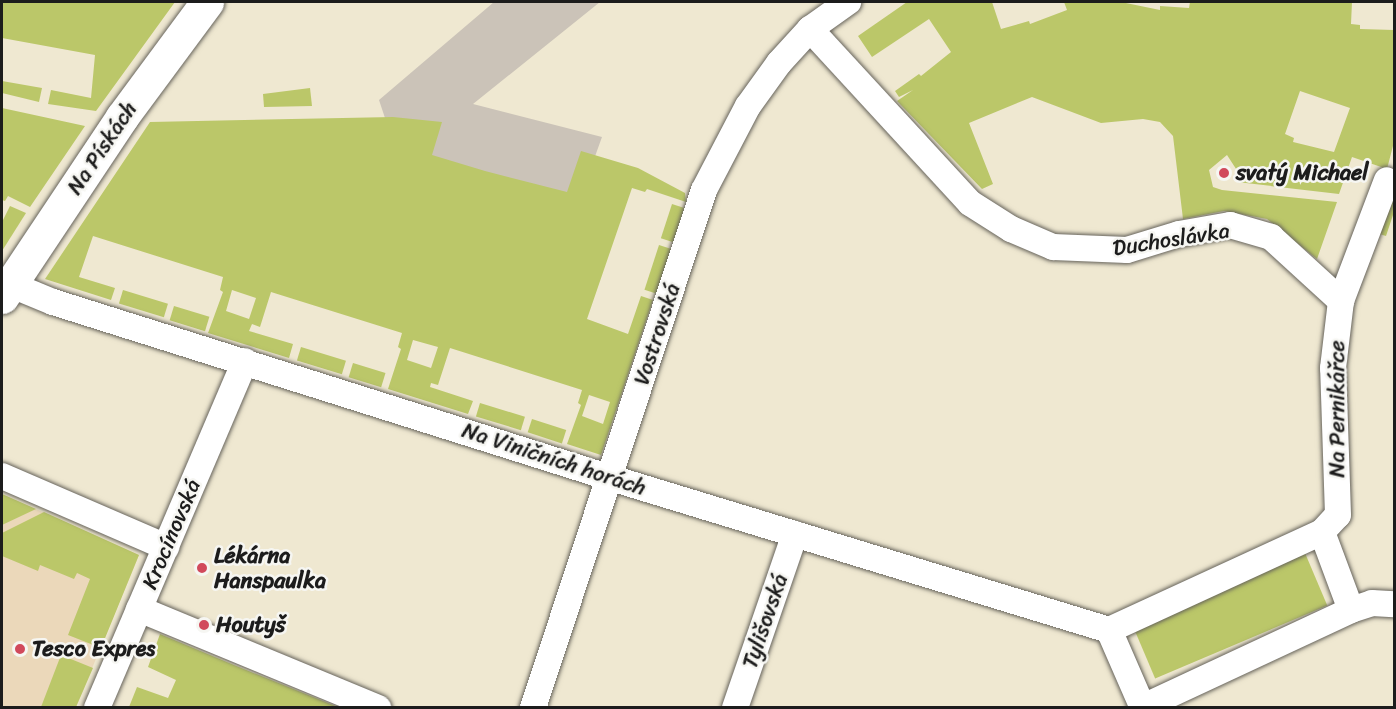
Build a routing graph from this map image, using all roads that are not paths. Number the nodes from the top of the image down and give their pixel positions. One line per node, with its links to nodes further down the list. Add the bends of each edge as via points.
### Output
1 (207, 2): 5 (street, Na Pískách)
2 (848, 2): 3 (street, Vostrovská)
3 (810, 29): 6 (street, Duchoslávka, via 970,202 1011,229 1053,247 1127,250 1179,234 1230,225 1271,237); 9 (street, Vostrovská, via 748,106 704,190)
4 (1387, 180): 6 (street, Na Pernikářce)
5 (4, 288): 7 (street, Na Viničních horách)
6 (1341, 301): 10 (street, Na Pernikářce, via 1333,368 1338,515)
7 (245, 361): 9 (street, Na Viničních horách); 12 (street, Krocínovská)
8 (2, 476): 12 (street)
9 (611, 478): 11 (street, Na Viničních horách); 20 (street, Vostrovská)
10 (1322, 532): 15 (street); 16 (street)
11 (795, 534): 16 (street, Na Viničních horách); 21 (street, Tylišovská)
12 (166, 547): 14 (street, Krocínovská)
13 (1395, 604): 15 (street, via 1372,603)
14 (139, 609): 18 (street, Krocínovská); 19 (street)
15 (1351, 610): 17 (street)
16 (1109, 630): 17 (street)
17 (1141, 707)
18 (97, 708)
19 (378, 708)
20 (533, 708)
21 (735, 708)

